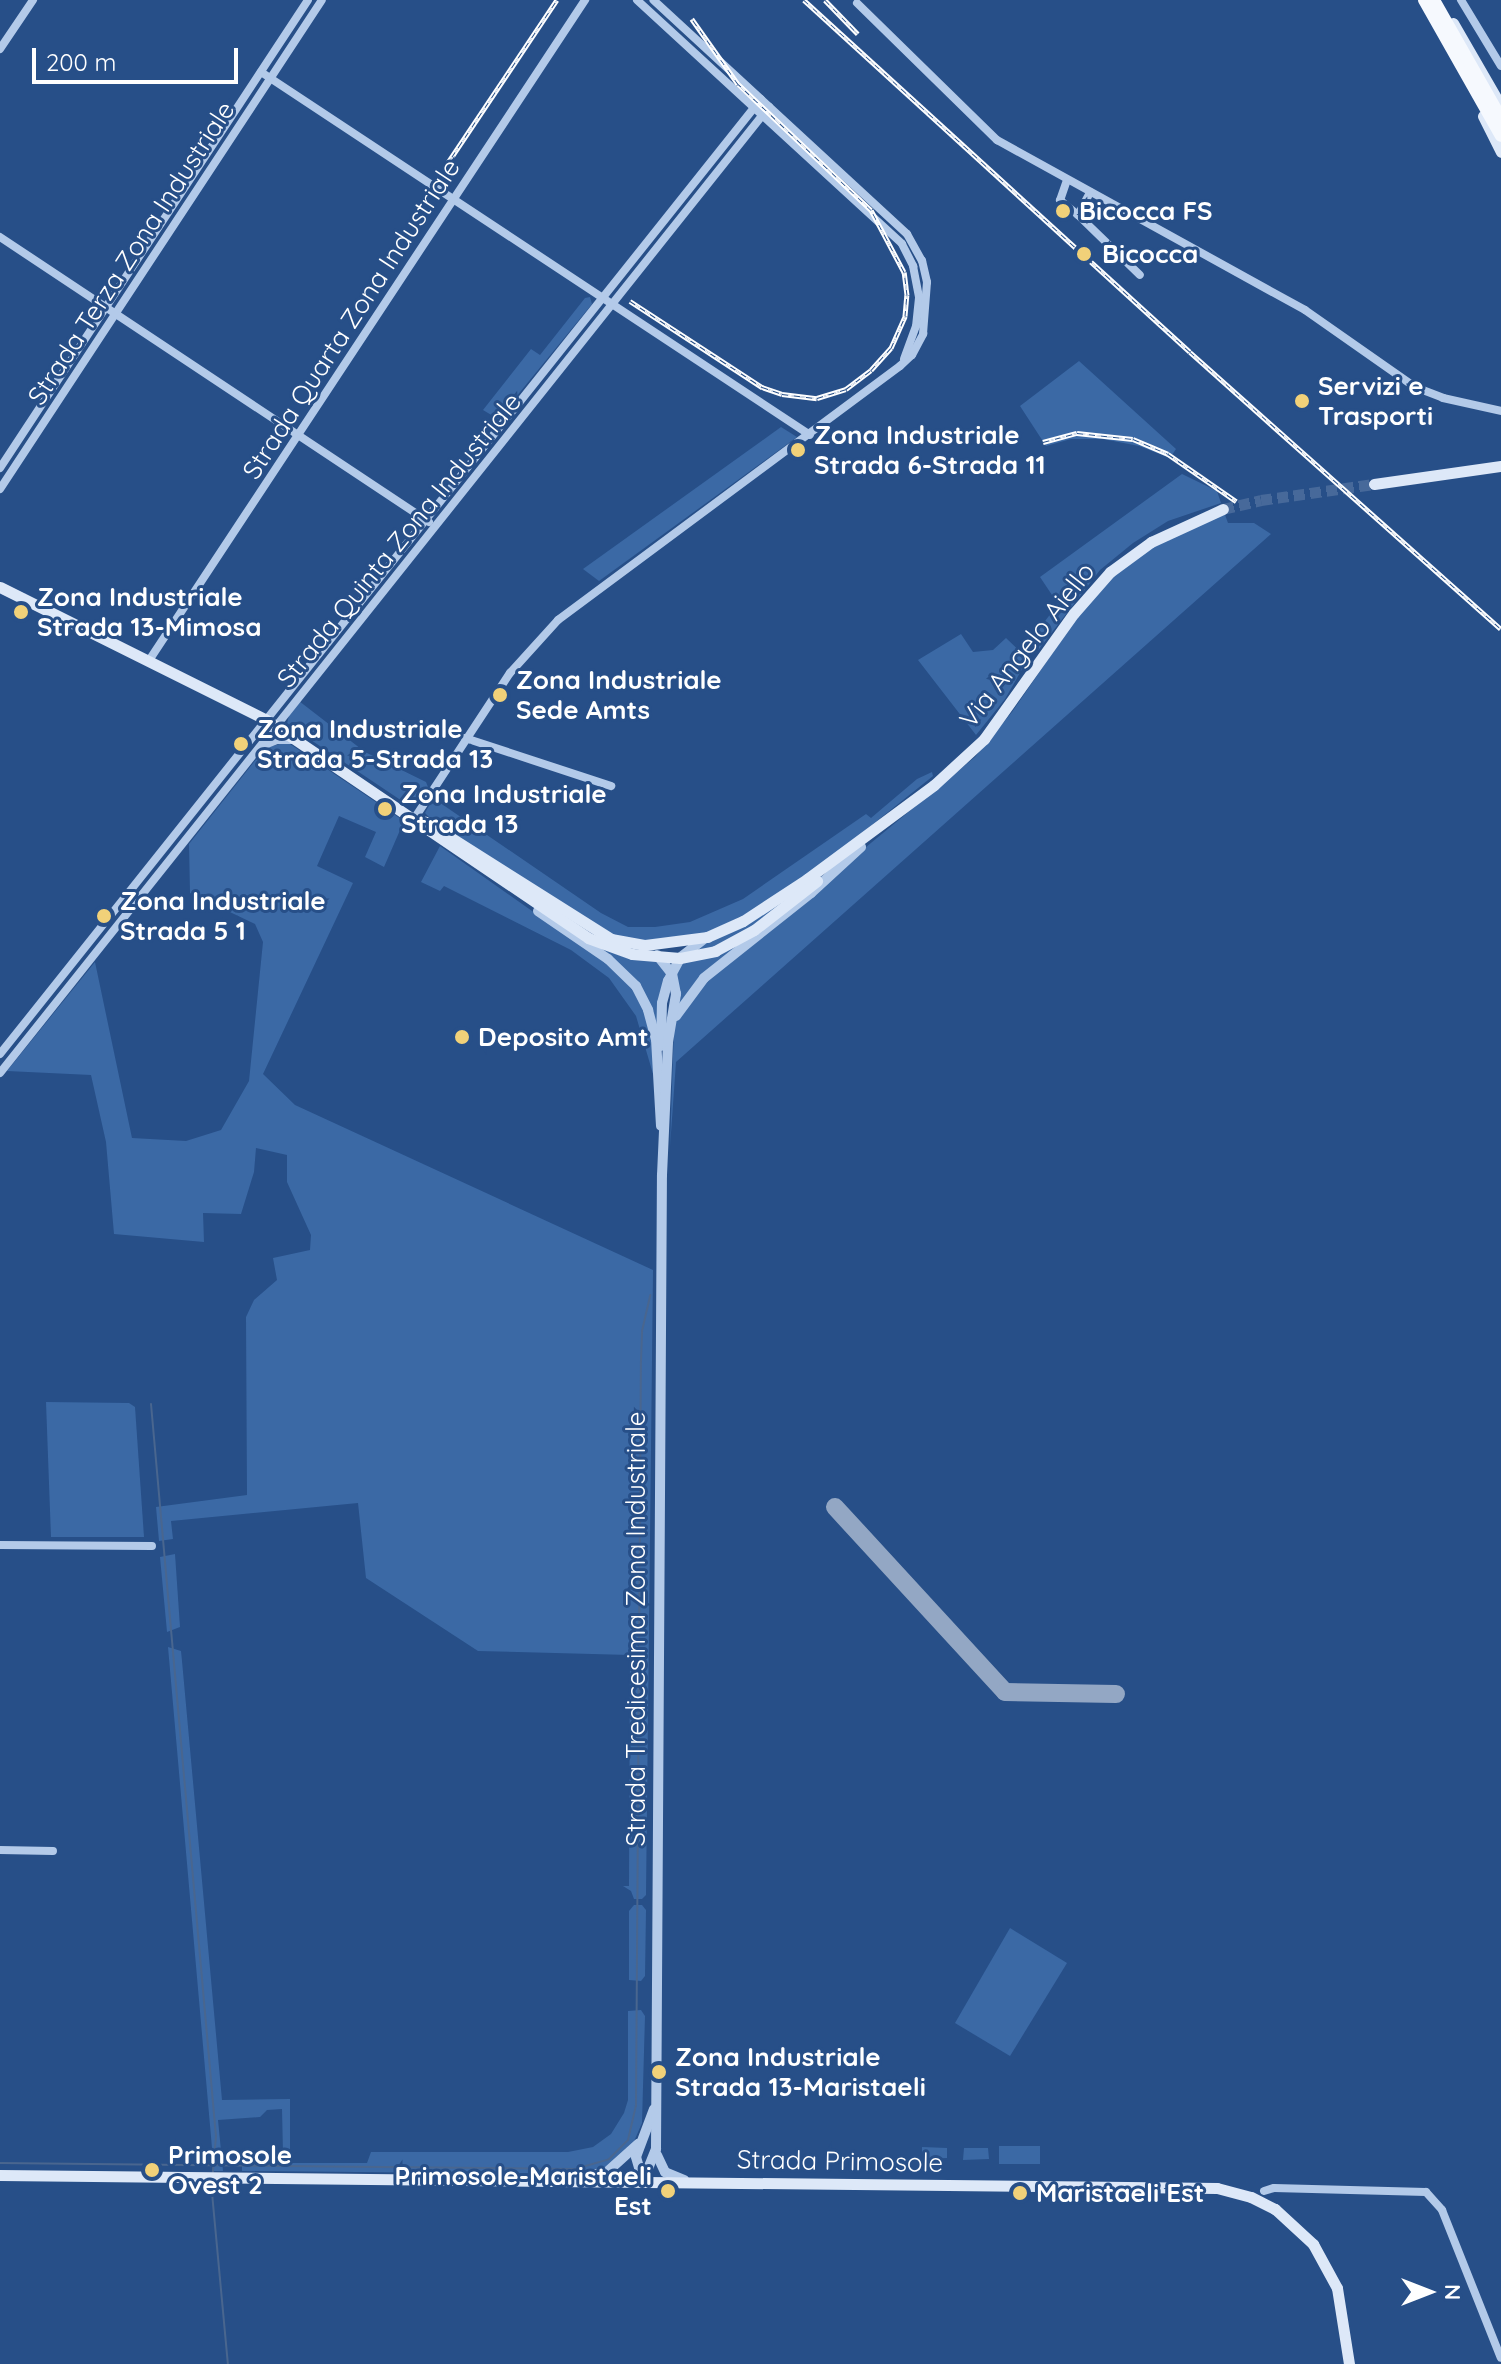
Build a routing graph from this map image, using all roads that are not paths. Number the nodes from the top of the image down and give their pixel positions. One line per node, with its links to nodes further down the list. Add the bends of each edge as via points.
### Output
1 (33, 0): 16 (street)
2 (308, 0): 13 (street, Strada Terza Zona Industriale)
3 (322, 0): 14 (street, Strada Terza Zona Industriale)
4 (585, 0): 31 (street, Strada Quarta Zona Industriale)
5 (637, 0): 12 (street)
6 (653, 0): 11 (street)
7 (1424, 0): 15 (main road)
8 (1435, 0): 21 (main road); 25 (main road)
9 (1461, 0): 17 (street)
10 (857, 3): 28 (street, via 988,133)
11 (661, 7): 12 (street); 20 (street)
12 (654, 16): 23 (street)
13 (282, 40): 14 (street); 18 (street, Strada Terza Zona Industriale)
14 (291, 47): 19 (street, Strada Terza Zona Industriale)
15 (1451, 47): 26 (main road); 27 (main road)
16 (0, 49)
17 (1501, 66)
18 (261, 72): 19 (street); 32 (street, Strada Terza Zona Industriale)
19 (271, 78): 31 (street); 35 (street, Strada Terza Zona Industriale)
20 (761, 99): 22 (street); 23 (street, Strada Quinta Zona Industriale)
21 (1501, 106)
22 (769, 107): 24 (street, Strada Quinta Zona Industriale); 34 (street)
23 (754, 108): 24 (street); 30 (street, Strada Quinta Zona Industriale)
24 (763, 115): 33 (street, Strada Quinta Zona Industriale); 36 (street)
25 (1501, 118)
26 (1501, 136)
27 (1501, 152)
28 (1067, 180): 29 (street); 37 (street, via 1060,200)
29 (1090, 192): 37 (street); 45 (street, via 1305,310 1415,387 1477,407)
30 (686, 194): 33 (street); 40 (street, Strada Quinta Zona Industriale)
31 (454, 199): 40 (street); 47 (street, Strada Quarta Zona Industriale)
32 (175, 200): 35 (street); 42 (street, Strada Terza Zona Industriale)
33 (695, 200): 41 (street, Strada Quinta Zona Industriale)
34 (873, 201): 36 (street); 44 (street, via 913,241 927,282 923,334)
35 (185, 207): 43 (street, Strada Terza Zona Industriale)
36 (865, 209): 44 (street, via 902,244 916,277 916,326)
37 (1078, 215): 39 (street)
38 (0, 237): 42 (street)
39 (1140, 275)
40 (602, 298): 41 (street); 52 (street, Strada Quinta Zona Industriale)
41 (612, 304): 46 (street); 55 (street, Strada Quinta Zona Industriale)
42 (104, 306): 43 (street); 49 (street, Strada Terza Zona Industriale)
43 (115, 313): 47 (street); 49 (street, Strada Terza Zona Industriale)
44 (900, 366): 46 (street)
45 (1501, 409)
46 (810, 435): 62 (street, via 558,620 510,673)
47 (299, 436): 57 (street); 60 (street, Strada Quarta Zona Industriale)
48 (1501, 466): 50 (main road)
49 (2, 473): 54 (street, Strada Terza Zona Industriale)
50 (1460, 473): 51 (main road); 53 (main road)
51 (1501, 473)
52 (455, 483): 55 (street); 57 (street, Strada Quinta Zona Industriale)
53 (1374, 484)
54 (0, 489)
55 (465, 490): 58 (street, Strada Quinta Zona Industriale)
56 (1223, 509): 67 (main road, Via Angelo Aiello, via 1151,542 1110,572 1074,613 984,739)
57 (426, 520): 58 (street); 61 (street, Strada Quinta Zona Industriale)
58 (436, 527): 61 (street, Strada Quinta Zona Industriale)
59 (0, 587): 60 (main road)
60 (150, 659): 61 (main road)
61 (271, 722): 63 (main road); 64 (street, Strada Quinta Zona Industriale); 74 (street, Strada Quinta Zona Industriale)
62 (465, 738): 65 (street); 66 (street)
63 (298, 740): 64 (street, via 272,741); 66 (main road)
64 (258, 749): 75 (street, Strada Quinta Zona Industriale)
65 (611, 786)
66 (414, 819): 69 (main road); 71 (main road)
67 (879, 829): 68 (main road); 70 (main road, via 777,899)
68 (861, 847): 69 (main road, bridge, via 754,930 715,951 680,958 640,956 588,938); 73 (street, via 704,978)
69 (486, 871): 76 (street, via 608,959 636,986 656,1039)
70 (707, 937): 71 (main road); 72 (street, via 689,948)
71 (623, 944): 72 (street, via 659,956)
72 (672, 974): 73 (street, via 676,994); 76 (street, via 662,1003)
73 (670, 1028): 77 (street)
74 (0, 1054)
75 (0, 1073)
76 (659, 1113): 77 (street)
77 (663, 1149): 82 (street, Strada Tredicesima Zona Industriale)
78 (0, 1545): 79 (street)
79 (152, 1546)
80 (0, 1850): 81 (street)
81 (53, 1851)
82 (654, 2109): 83 (street); 84 (street, Strada Tredicesima Zona Industriale)
83 (639, 2143): 86 (street, via 607,2172); 87 (street, via 636,2164)
84 (656, 2149): 87 (street); 88 (street, via 665,2172)
85 (0, 2175): 86 (main road, Strada Primosole)
86 (555, 2180): 87 (main road, Strada Primosole)
87 (643, 2181): 88 (main road, Strada Primosole)
88 (686, 2181): 91 (main road, Strada Primosole, via 1197,2186 1239,2193 1288,2218 1325,2262 1342,2306)
89 (1264, 2191): 90 (street, via 1426,2192 1448,2223)
90 (1501, 2358)
91 (1349, 2364)

